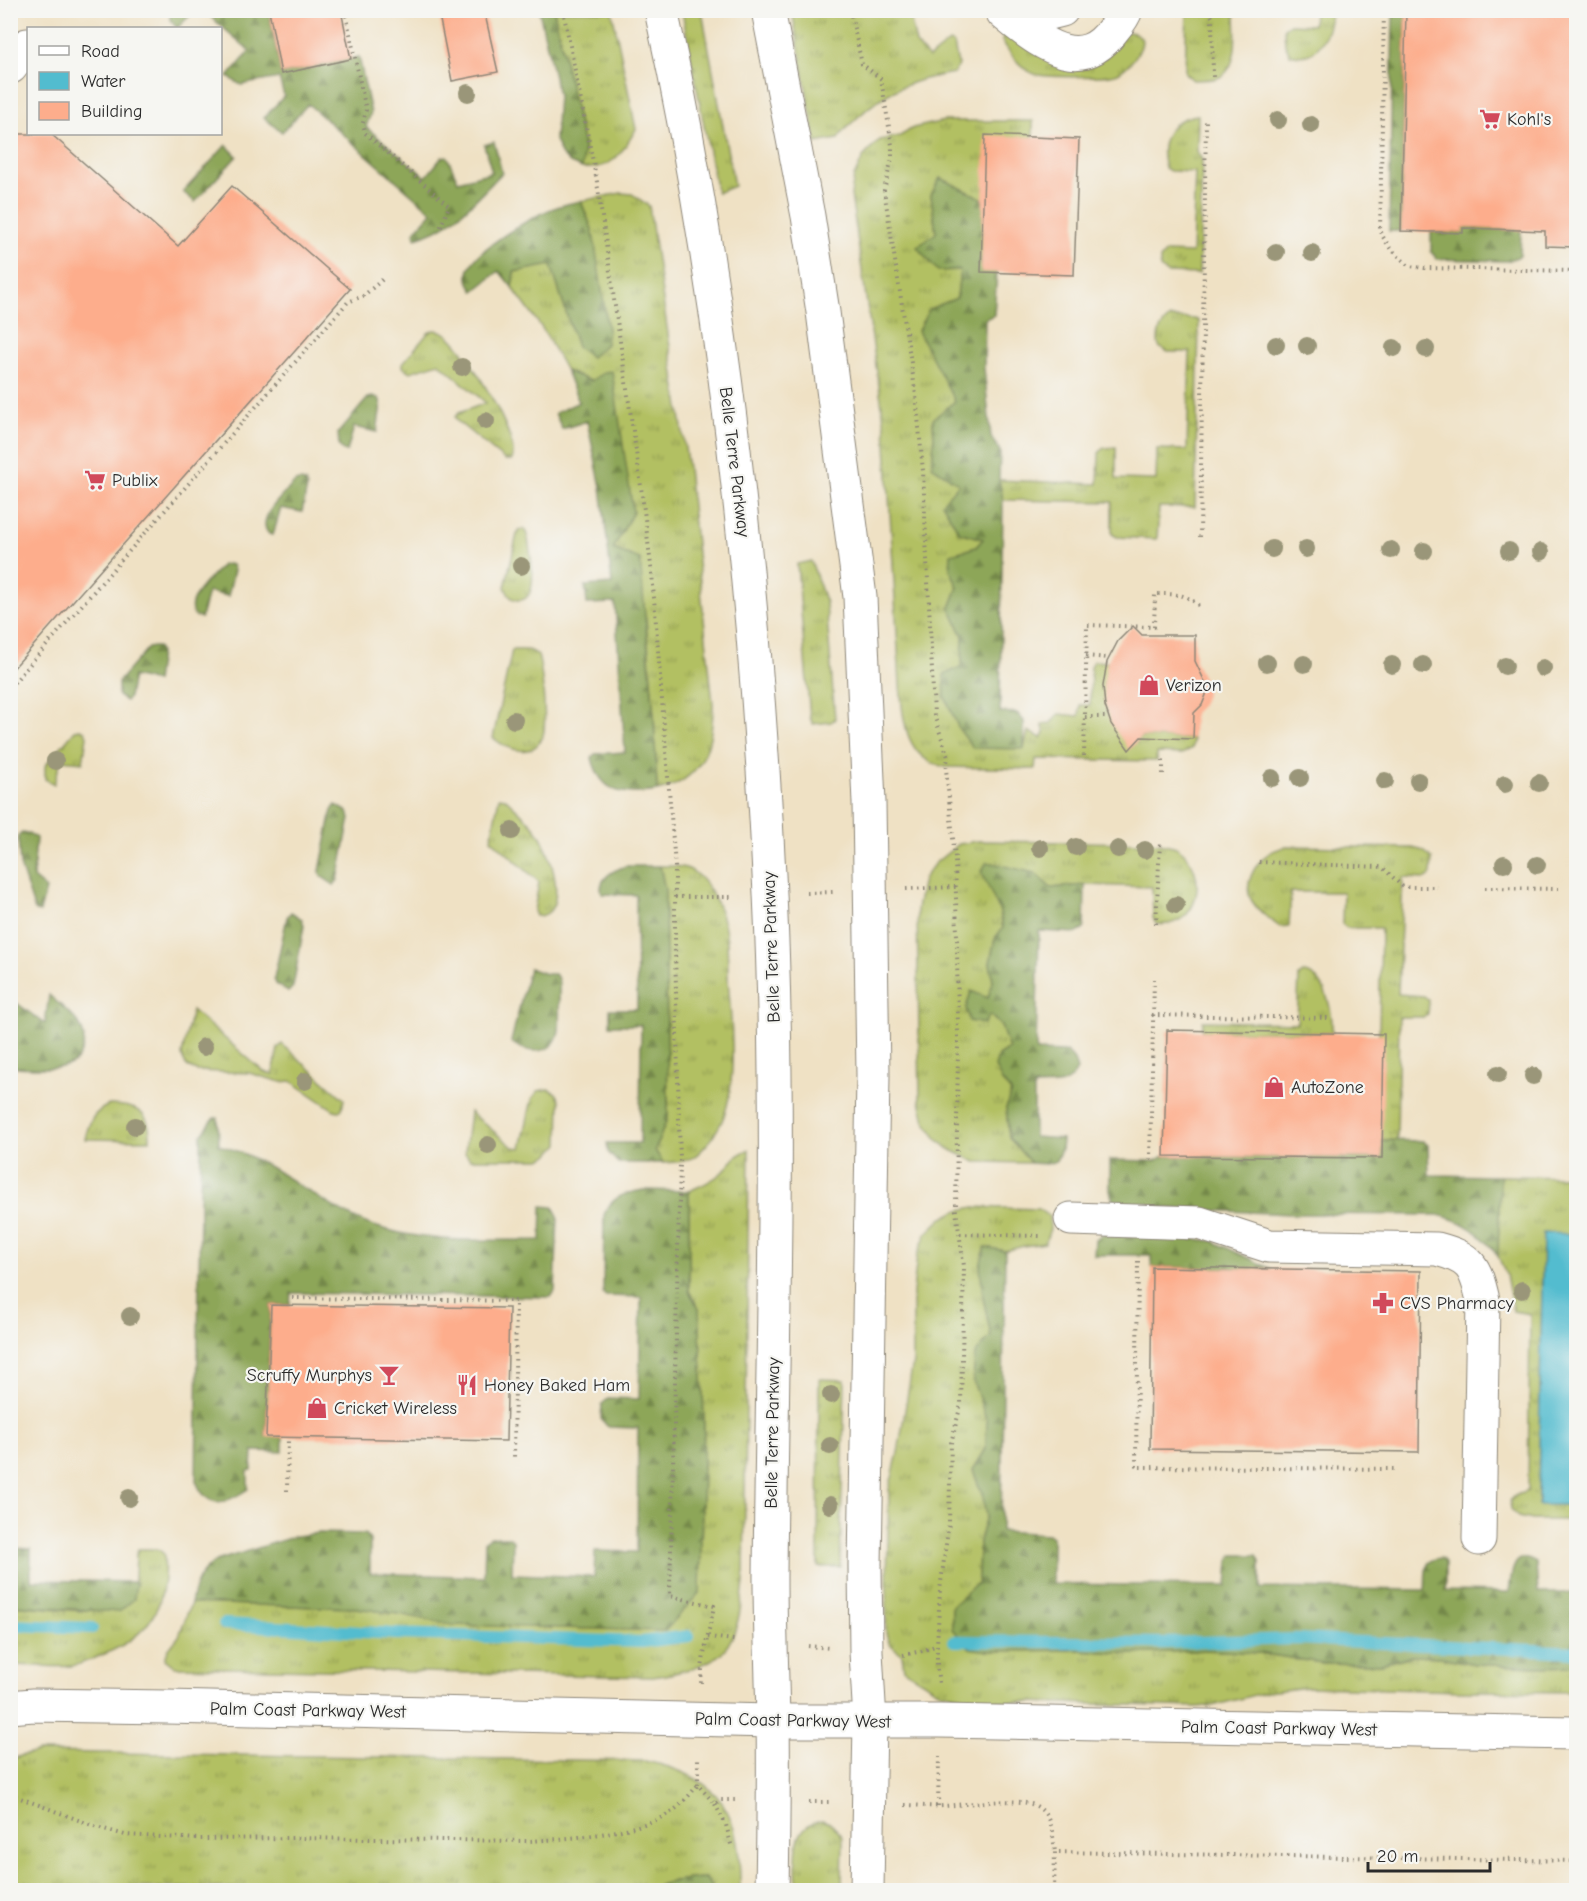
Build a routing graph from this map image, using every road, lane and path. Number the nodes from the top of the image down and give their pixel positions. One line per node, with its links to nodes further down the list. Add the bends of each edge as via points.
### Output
1 (345, 10): 13 (path, via 366,111 365,133 449,206)
2 (563, 10): 34 (path, via 601,208 651,562)
3 (661, 10): 33 (main road, Belle Terre Parkway, via 693,172 737,469 756,651)
4 (768, 10): 32 (main road, via 808,216 860,597)
5 (850, 10): 28 (path, via 862,64 881,79 892,145 884,190 916,395 934,715 948,757)
6 (1062, 10): 10 (main road)
7 (1126, 10): 10 (main road, via 1100,45 1092,51 1072,53 1036,40)
8 (1209, 10): 11 (path)
9 (1384, 10): 14 (path, via 1380,232 1390,248 1409,266 1424,268)
10 (1006, 16)
11 (1213, 79)
12 (1206, 120): 16 (path)
13 (440, 229)
14 (1576, 271)
15 (382, 279): 20 (path, via 363,296 348,302)
16 (1200, 537)
17 (1200, 606): 18 (path, via 1190,597 1155,594 1154,627 1087,626)
18 (1086, 656): 19 (path); 21 (path)
19 (1109, 658)
20 (10, 687)
21 (1085, 717): 22 (path); 23 (path)
22 (1105, 717)
23 (1084, 756)
24 (1163, 758): 25 (path)
25 (1162, 774)
26 (1160, 843): 35 (path)
27 (1259, 862): 29 (path, via 1382,867 1403,887)
28 (956, 887): 32 (path); 41 (path, via 956,1211)
29 (1437, 887)
30 (1485, 888): 31 (path)
31 (1558, 890)
32 (869, 891): 33 (path); 52 (main road, via 873,1075)
33 (770, 895): 34 (path); 50 (main road, Belle Terre Parkway, via 774,1099)
34 (675, 897): 49 (path, via 680,1162 670,1596 714,1606)
35 (1156, 924)
36 (1154, 979): 37 (path)
37 (1152, 1015): 38 (path); 39 (path)
38 (1331, 1018)
39 (1150, 1160)
40 (1059, 1228): 41 (path); 48 (main road, via 1199,1223 1269,1246 1437,1249 1469,1263 1483,1299)
41 (960, 1234): 51 (path, via 964,1266 961,1404 951,1443 949,1522)
42 (1138, 1261): 46 (path, via 1136,1467)
43 (292, 1298): 45 (path, via 516,1301)
44 (288, 1437): 47 (path)
45 (514, 1460)
46 (1394, 1470)
47 (287, 1491)
48 (1479, 1539)
49 (708, 1637): 50 (path); 53 (path)
50 (771, 1642): 52 (path); 56 (main road, Belle Terre Parkway)
51 (937, 1645): 52 (path, via 902,1655); 54 (path)
52 (866, 1652): 57 (main road)
53 (701, 1665)
54 (940, 1692)
55 (10, 1707): 56 (main road, Palm Coast Parkway West, via 179,1707)
56 (773, 1721): 57 (main road, Palm Coast Parkway West); 68 (main road, Belle Terre Parkway)
57 (870, 1721): 58 (main road, Palm Coast Parkway West); 69 (main road)
58 (1576, 1733)
59 (698, 1778): 60 (path)
60 (698, 1785): 61 (path, via 672,1812 641,1826 567,1839 529,1841 125,1835); 63 (path)
61 (10, 1794)
62 (720, 1800): 63 (path)
63 (715, 1804): 66 (path, via 726,1825)
64 (943, 1806): 65 (path, via 983,1802 1036,1806 1047,1816)
65 (1055, 1851): 67 (path); 70 (path)
66 (733, 1854)
67 (1576, 1861)
68 (772, 1890)
69 (867, 1890)
70 (1054, 1890)

